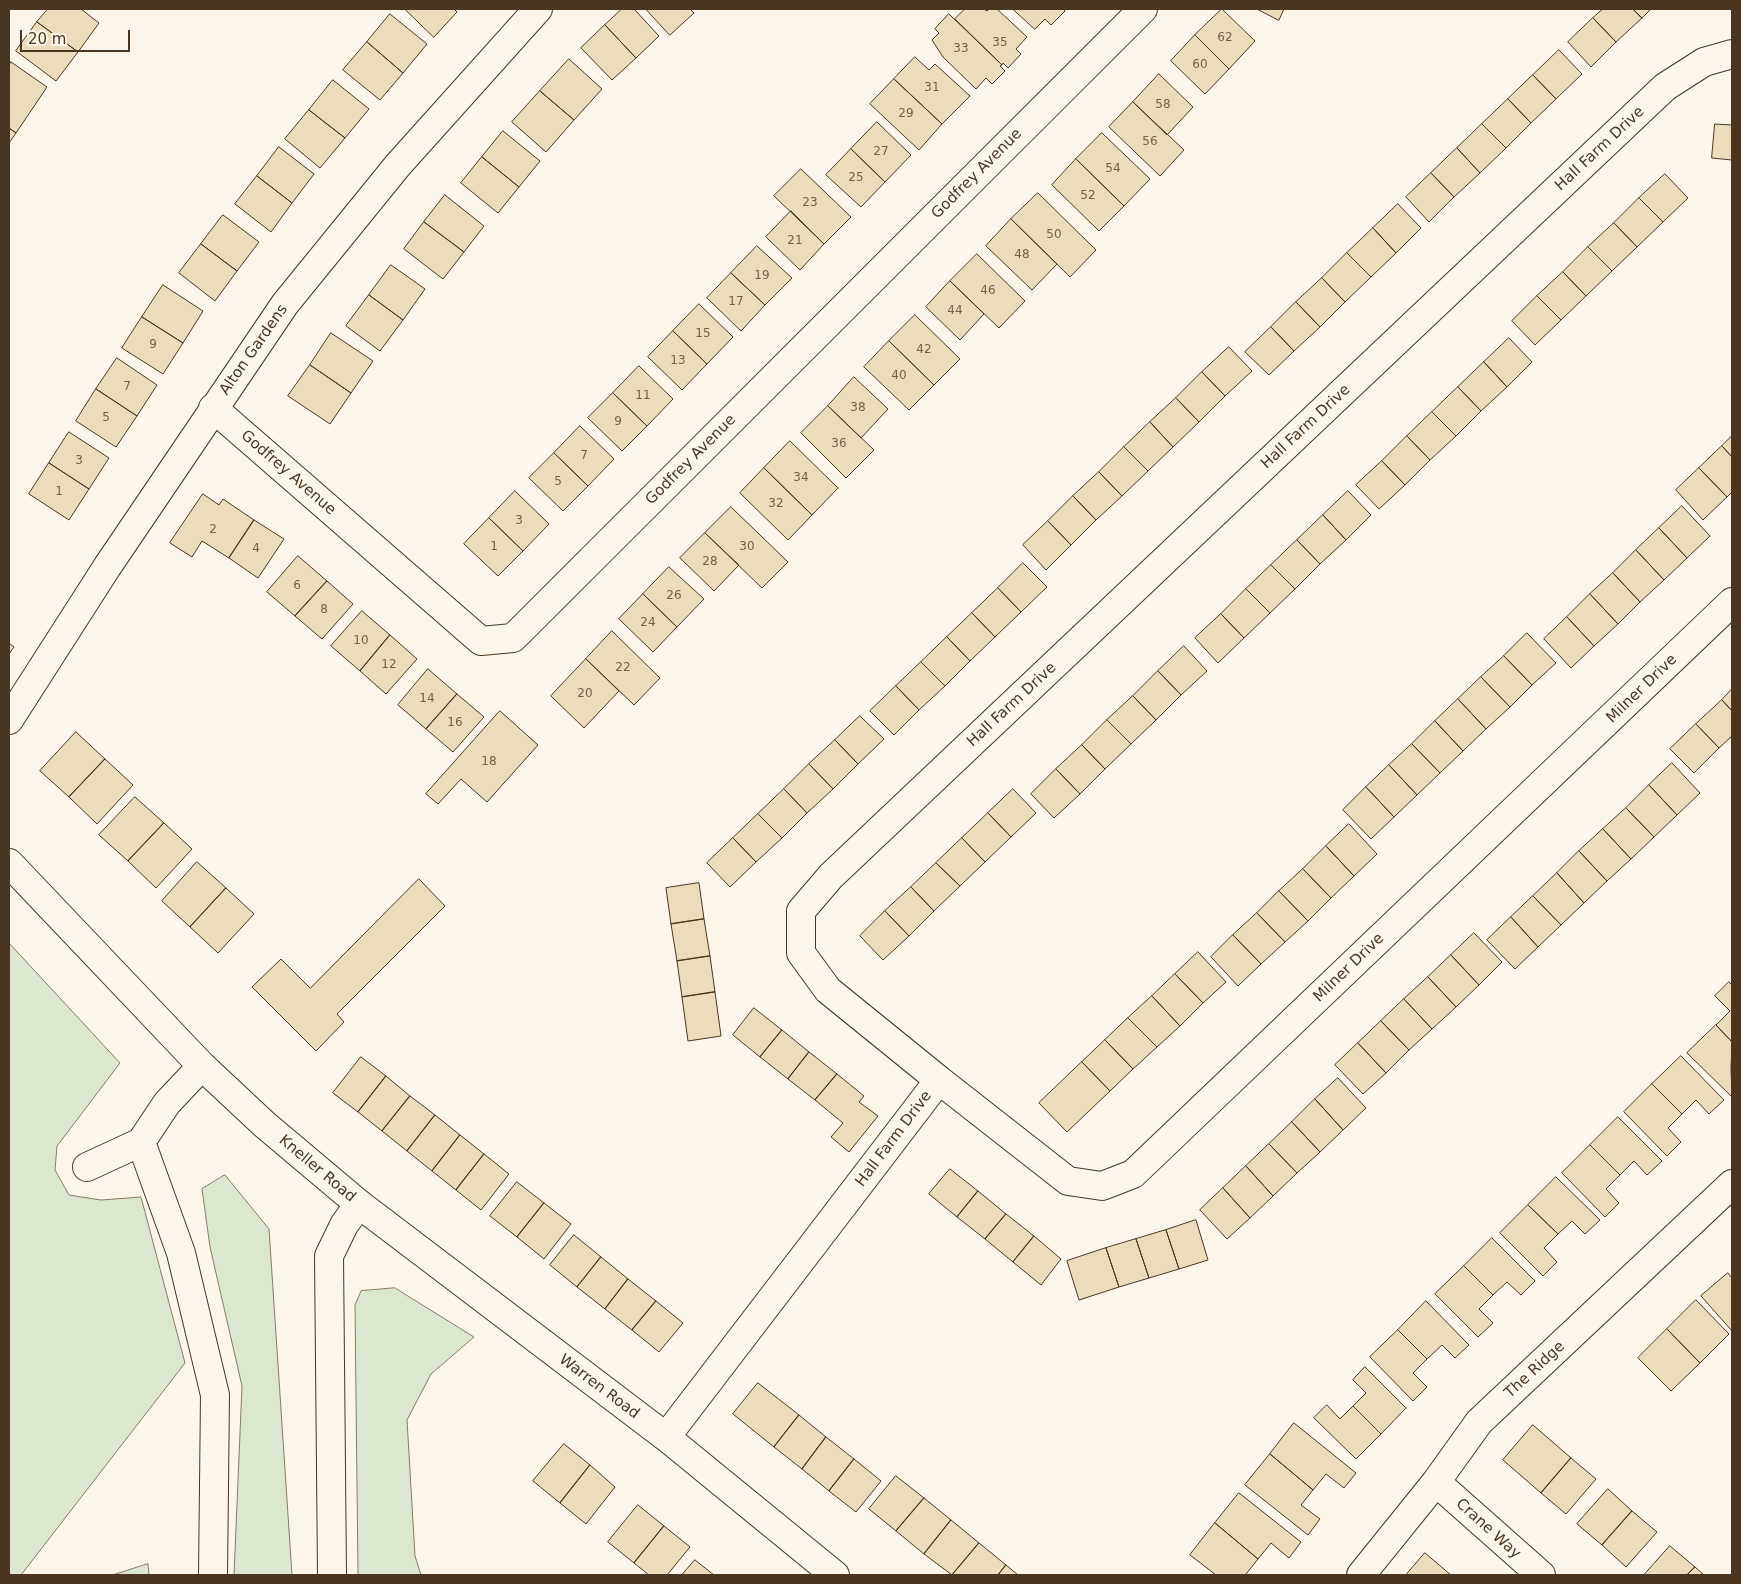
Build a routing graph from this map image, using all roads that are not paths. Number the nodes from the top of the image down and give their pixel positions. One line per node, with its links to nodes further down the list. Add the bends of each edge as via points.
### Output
1 (538, 9): 4 (street, Alton Gardens, via 398,165 285,304)
2 (1142, 9): 4 (street, Godfrey Avenue, via 514,638 481,641)
3 (1732, 54): 9 (street, Hall Farm Drive, via 1704,62 1665,87 831,876 801,911 801,953 828,990)
4 (213, 408): 6 (street, Alton Gardens)
5 (1732, 602): 9 (street, Milner Drive, via 1133,1174 1102,1186 1068,1182)
6 (9, 720)
7 (9, 863): 8 (street, Kneller Road)
8 (202, 1066): 10 (street, via 167,1103); 13 (street, Kneller Road, via 264,1124)
9 (939, 1080): 14 (street, Hall Farm Drive)
10 (141, 1142): 11 (street); 16 (street, via 182,1253 215,1395)
11 (86, 1167)
12 (1732, 1184): 15 (street, The Ridge, via 1479,1422)
13 (359, 1204): 14 (street, Warren Road); 17 (street, Kneller Road, via 329,1256)
14 (666, 1437): 18 (street, Warren Road)
15 (1436, 1482): 19 (street, The Ridge); 20 (street, Crane Way)
16 (213, 1575)
17 (332, 1575)
18 (835, 1575)
19 (1361, 1575)
20 (1541, 1575)

